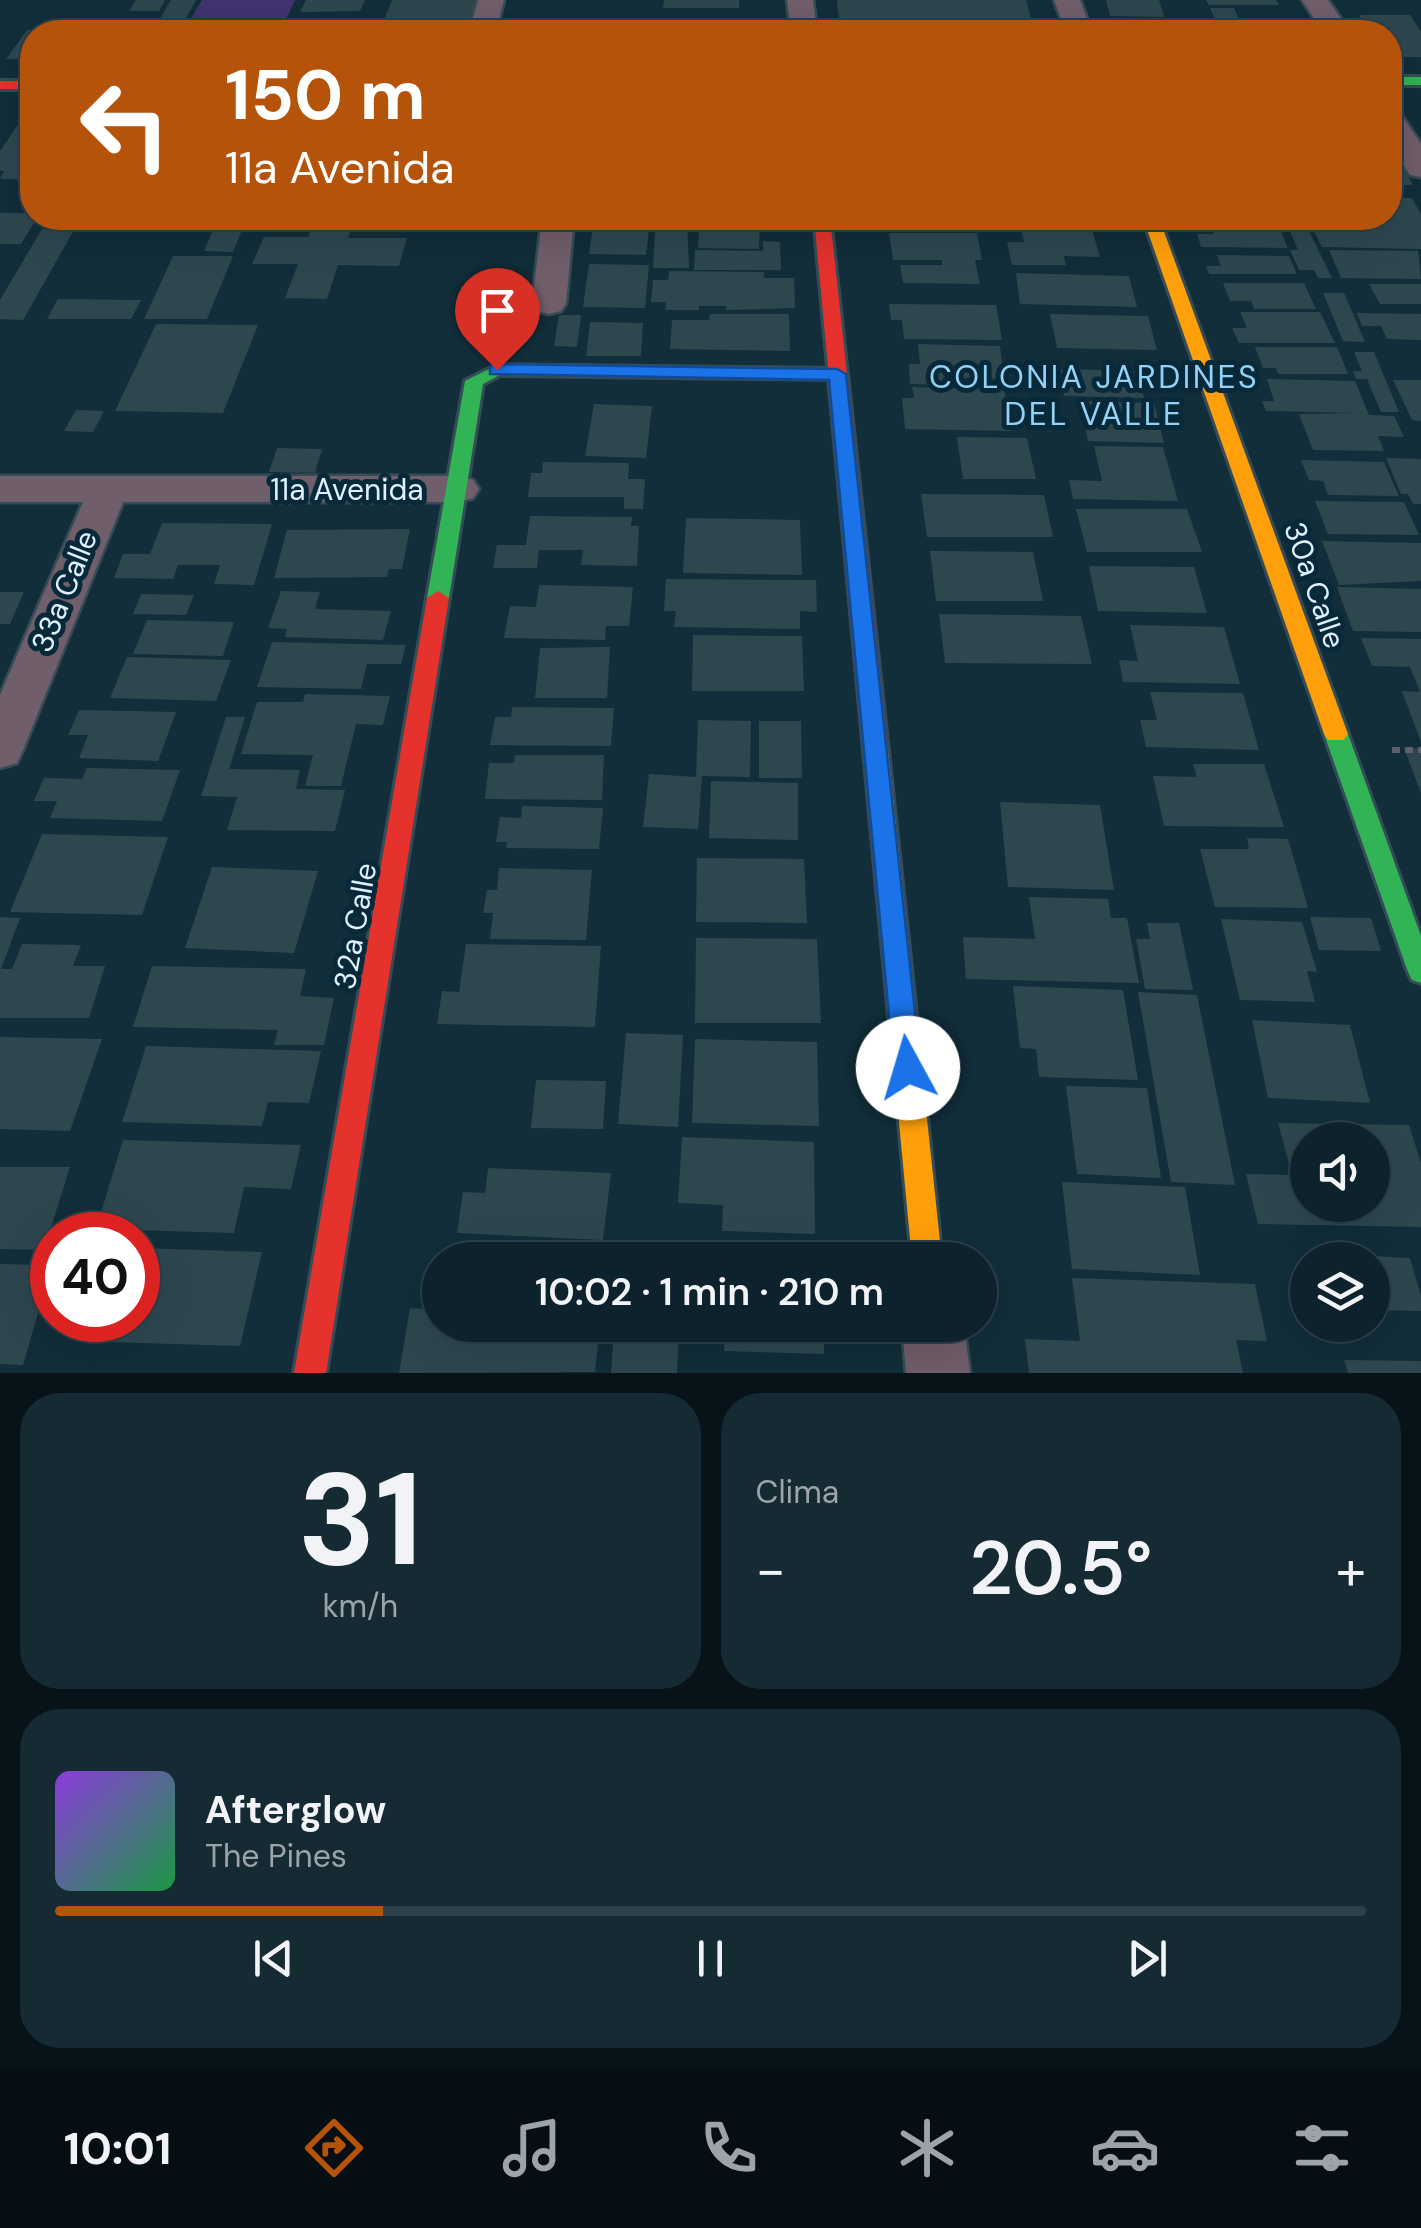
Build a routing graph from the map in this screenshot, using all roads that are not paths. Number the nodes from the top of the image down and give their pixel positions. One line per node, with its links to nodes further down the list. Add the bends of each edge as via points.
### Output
1 (1402, 128): 2 (street)
2 (1421, 168)
3 (557, 230): 6 (street)
4 (823, 230): 7 (street)
5 (1155, 230): 12 (street, 30a Calle)
6 (549, 304)
7 (837, 374): 8 (street, 11a Avenida, via 497,370 474,382); 13 (street)
8 (459, 488): 10 (street, 11a Avenida); 15 (street, 32a Calle)
9 (0, 489): 10 (street, 11a Avenida)
10 (108, 489): 11 (street, 33a Calle)
11 (0, 750)
12 (1421, 972)
13 (925, 1242)
14 (935, 1342): 16 (street)
15 (310, 1373)
16 (938, 1373)

